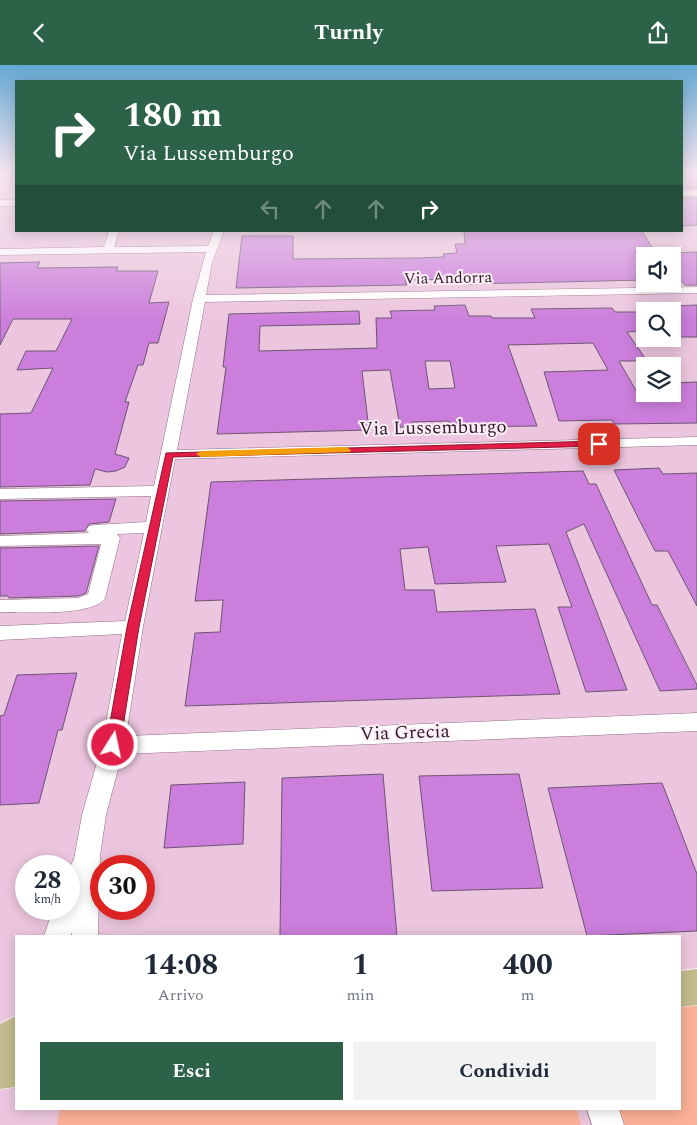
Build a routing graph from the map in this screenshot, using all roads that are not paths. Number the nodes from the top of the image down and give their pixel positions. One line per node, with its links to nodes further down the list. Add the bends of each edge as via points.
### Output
1 (114, 232): 4 (street)
2 (219, 232): 3 (street)
3 (211, 249): 4 (street); 7 (street)
4 (108, 250): 5 (street)
5 (0, 253)
6 (697, 290): 7 (street, Via Andorra)
7 (199, 299): 9 (street)
8 (697, 441): 9 (street, Via Lussemburgo)
9 (169, 455): 10 (street)
10 (162, 491): 11 (street); 12 (street)
11 (0, 494)
12 (153, 532): 13 (street); 14 (street); 17 (street)
13 (0, 533)
14 (111, 538): 15 (street); 16 (street, via 96,598 79,604)
15 (0, 541)
16 (0, 606)
17 (133, 627): 18 (street); 20 (street)
18 (0, 633)
19 (697, 722): 20 (street, Via Grecia)
20 (113, 745): 21 (street, via 94,815)
21 (87, 856): 22 (street); 25 (street)
22 (80, 874)
23 (62, 920): 24 (street)
24 (57, 935)
25 (85, 935)
26 (697, 987): 27 (main road)
27 (681, 989)
28 (15, 1036): 29 (main road)
29 (0, 1045)
30 (15, 1068): 31 (main road)
31 (0, 1071)
32 (604, 1110): 33 (street)
33 (608, 1125)

